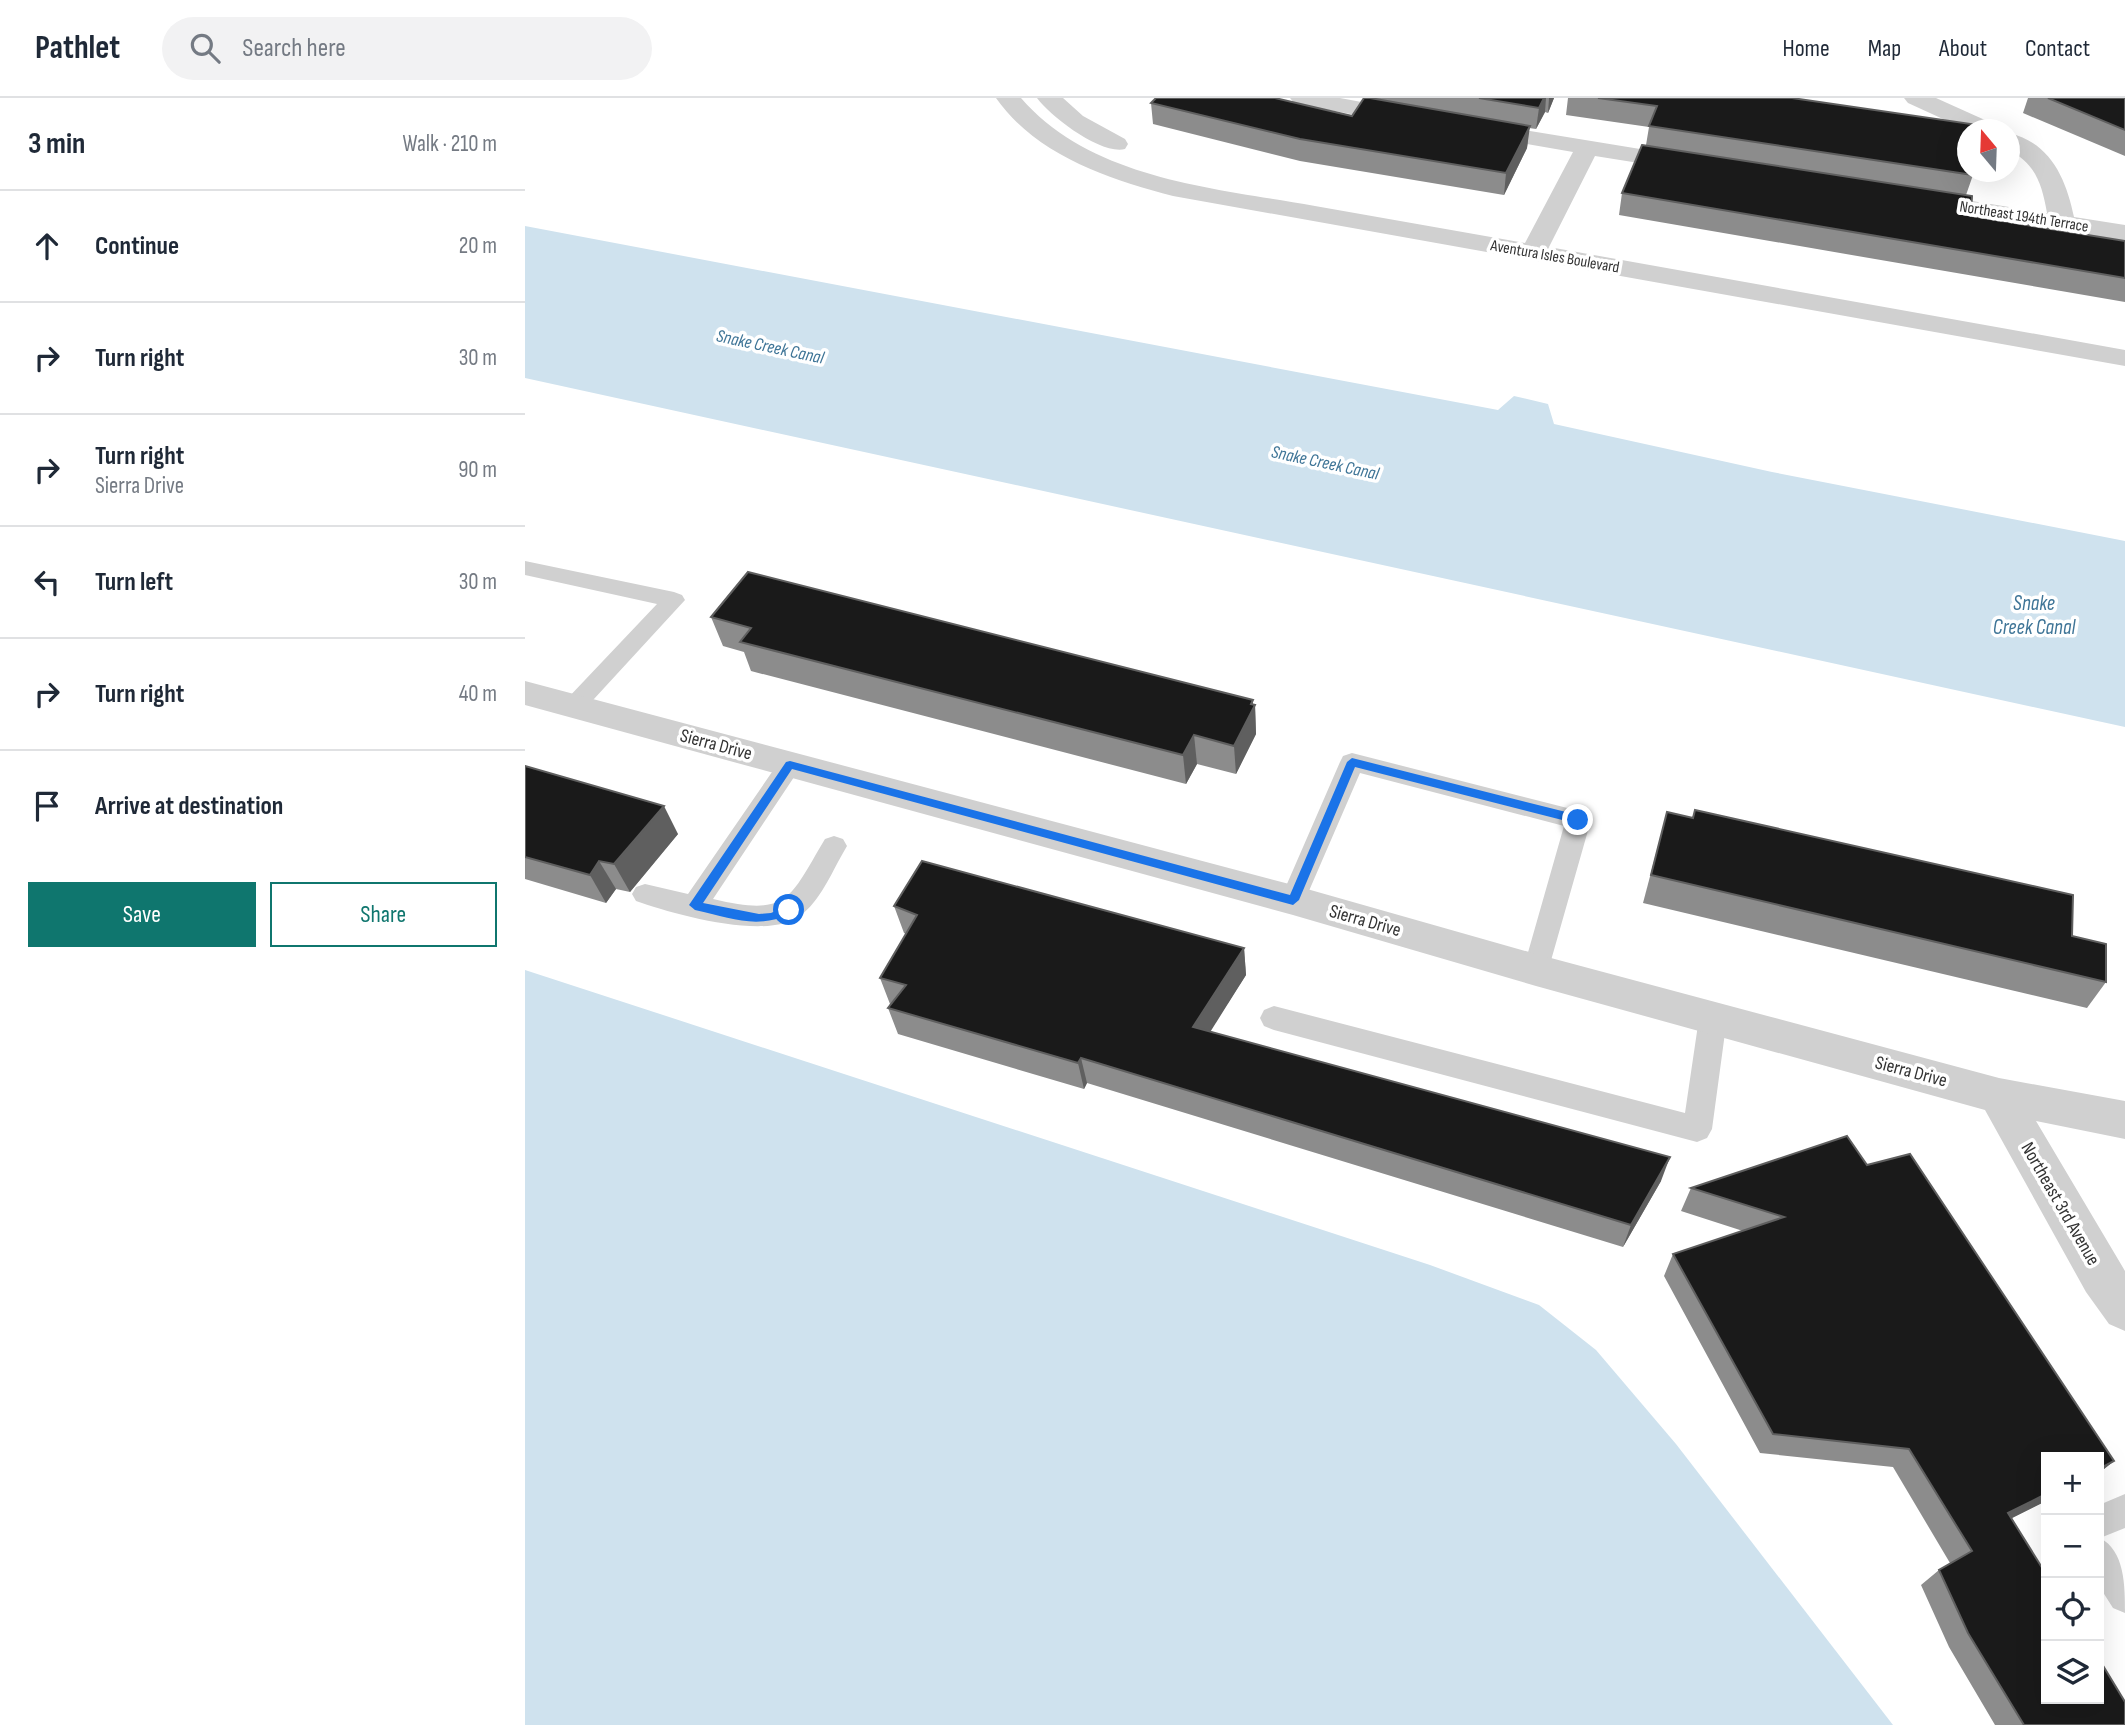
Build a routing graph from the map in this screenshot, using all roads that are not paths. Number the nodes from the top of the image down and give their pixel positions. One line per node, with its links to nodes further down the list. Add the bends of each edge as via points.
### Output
1 (1008, 98): 14 (street, Aventura Isles Boulevard, via 1045,134 1127,175 1225,199)
2 (1049, 98): 14 (street, Aventura Isles Boulevard, via 1075,121 1117,145 1184,168)
3 (1302, 98): 6 (street)
4 (1916, 98): 5 (street)
5 (1963, 119)
6 (1430, 122)
7 (1456, 126): 9 (street)
8 (2020, 147): 12 (street, via 2045,164)
9 (1587, 148): 10 (street); 14 (street)
10 (1709, 167)
11 (1899, 197): 12 (street, Northeast 194th Terrace)
12 (2062, 223): 13 (street, Northeast 194th Terrace)
13 (2125, 233)
14 (1538, 243): 15 (street, Aventura Isles Boulevard); 16 (street, Aventura Isles Boulevard)
15 (2125, 333)
16 (2125, 358)
17 (525, 568): 19 (lane, via 674,600)
18 (525, 693): 19 (street, Sierra Drive)
19 (574, 706): 20 (street, Sierra Drive)
20 (790, 765): 23 (street, Sierra Drive); 24 (lane)
21 (834, 846): 24 (lane, via 804,896 789,910 772,917 730,914)
22 (645, 894): 24 (lane)
23 (1293, 900): 25 (street, Sierra Drive); 25 (lane, via 1352,762 1578,820)
24 (695, 905)
25 (1536, 970): 27 (street, Sierra Drive)
26 (1274, 1018): 27 (lane, via 1697,1129)
27 (1713, 1018): 28 (street, Sierra Drive)
28 (1999, 1096): 29 (street, Sierra Drive); 30 (street, Northeast 3rd Avenue, via 2102,1277)
29 (2125, 1120)
30 (2125, 1309)
31 (2125, 1511): 32 (lane)
32 (2104, 1520)
33 (2104, 1563): 34 (lane)
34 (2125, 1596)

